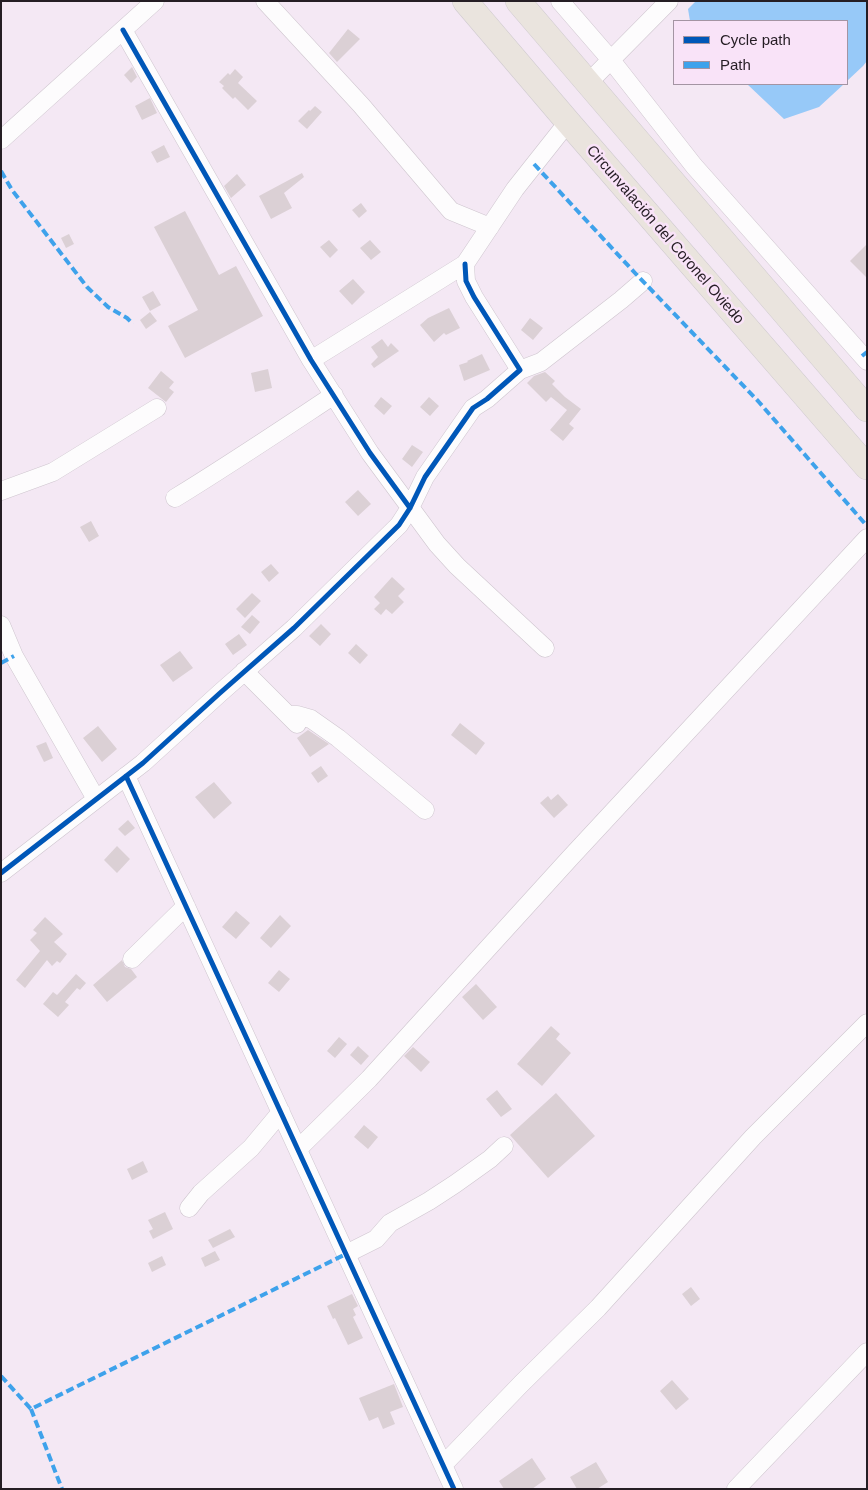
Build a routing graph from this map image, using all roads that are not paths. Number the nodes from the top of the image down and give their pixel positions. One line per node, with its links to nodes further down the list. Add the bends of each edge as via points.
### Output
1 (155, 1): 7 (street)
2 (265, 1): 12 (street, via 361,105 451,211)
3 (465, 1): 10 (highway, Circunvalación del Coronel Oviedo)
4 (518, 1): 9 (highway)
5 (560, 1): 8 (street)
6 (669, 1): 8 (street)
7 (123, 30): 11 (street); 15 (street)
8 (611, 60): 9 (street); 16 (street, via 694,166)
9 (588, 83): 20 (highway)
10 (568, 122): 12 (street, via 515,189); 21 (highway, Circunvalación del Coronel Oviedo)
11 (1, 140)
12 (490, 227): 13 (street)
13 (465, 264): 15 (street); 17 (street, via 466,281 474,297)
14 (643, 280): 17 (street, via 541,362)
15 (311, 360): 18 (street)
16 (867, 361)
17 (520, 370): 24 (street, via 473,408 425,477)
18 (334, 395): 23 (street); 24 (street)
19 (157, 408): 22 (street, via 53,472)
20 (867, 410)
21 (867, 467)
22 (1, 491)
23 (175, 498)
24 (410, 508): 27 (street, via 457,566); 28 (street, via 399,525 294,628)
25 (867, 538): 38 (street, via 576,850 369,1079)
26 (1, 625): 30 (street, via 14,656)
27 (545, 648)
28 (244, 671): 29 (street); 31 (street, via 294,721 297,715 311,719)
29 (126, 776): 30 (street); 33 (street)
30 (96, 800): 32 (street)
31 (425, 810)
32 (1, 873)
33 (186, 906): 34 (street); 36 (street)
34 (132, 959)
35 (867, 1022): 42 (street, via 753,1137 598,1308)
36 (281, 1112): 38 (street); 39 (street, via 251,1148)
37 (504, 1146): 40 (street, via 456,1184 390,1222 376,1239)
38 (298, 1149): 40 (street)
39 (189, 1208)
40 (346, 1254): 42 (street)
41 (867, 1352): 44 (street)
42 (443, 1465): 43 (street)
43 (454, 1489)
44 (736, 1489)

